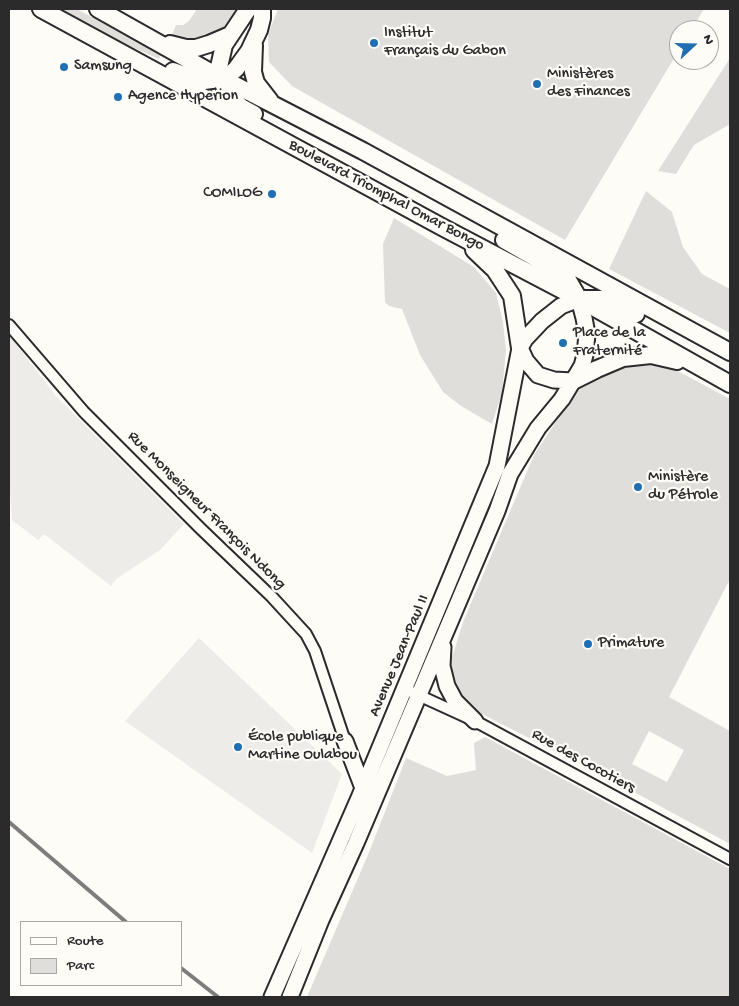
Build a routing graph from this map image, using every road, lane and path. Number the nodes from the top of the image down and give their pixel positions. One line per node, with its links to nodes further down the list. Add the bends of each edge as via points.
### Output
1 (41, 9): 5 (main road, Boulevard Triomphal Omar Bongo)
2 (98, 9): 7 (main road, Boulevard Triomphal Omar Bongo)
3 (248, 9): 6 (main road)
4 (262, 9): 8 (main road)
5 (86, 33): 9 (main road, via 196,80); 11 (main road, Boulevard Triomphal Omar Bongo)
6 (230, 35): 7 (main road, via 190,48); 9 (main road, via 219,62)
7 (155, 40): 9 (main road, Boulevard Triomphal Omar Bongo)
8 (254, 41): 9 (main road, via 236,69); 10 (main road, via 256,83)
9 (221, 78): 10 (main road, Boulevard Triomphal Omar Bongo); 11 (main road, via 235,102 294,136)
10 (277, 108): 12 (main road, Boulevard Triomphal Omar Bongo)
11 (329, 166): 13 (main road, Boulevard Triomphal Omar Bongo)
12 (426, 185): 14 (main road, via 460,214 560,272); 17 (main road, Boulevard Triomphal Omar Bongo)
13 (442, 227): 14 (main road, Boulevard Triomphal Omar Bongo); 16 (main road, via 485,259 508,289 514,303)
14 (579, 299): 16 (main road, via 561,306 542,320); 18 (main road, via 615,302 706,350); 19 (main road, Boulevard Triomphal Omar Bongo); 20 (main road, Avenue Jean-Paul II, via 586,328 586,347 582,366)
15 (9, 325): 25 (street, Rue Monseigneur François Ndong, via 84,412 306,634)
16 (520, 348): 20 (main road, via 538,375); 23 (main road, Avenue Jean-Paul II, via 497,466)
17 (730, 352)
18 (730, 359)
19 (700, 366): 20 (main road, via 660,356 634,356); 21 (main road, Boulevard Triomphal Omar Bongo)
20 (573, 381): 22 (main road, Avenue Jean-Paul II, via 538,428 510,474)
21 (730, 384)
22 (445, 633): 23 (main road, Avenue Jean-Paul II); 24 (main road, via 442,666 447,686 454,701)
23 (412, 692): 24 (street, Rue des Cocotiers); 26 (main road, Avenue Jean-Paul II); 30 (main road, Avenue Jean-Paul II)
24 (476, 721): 28 (street, Rue des Cocotiers)
25 (346, 741): 26 (main road, via 359,752 374,750); 27 (main road)
26 (382, 743): 27 (main road, Avenue Jean-Paul II)
27 (363, 788): 29 (main road, Avenue Jean-Paul II)
28 (730, 860)
29 (272, 997)
30 (290, 997)

